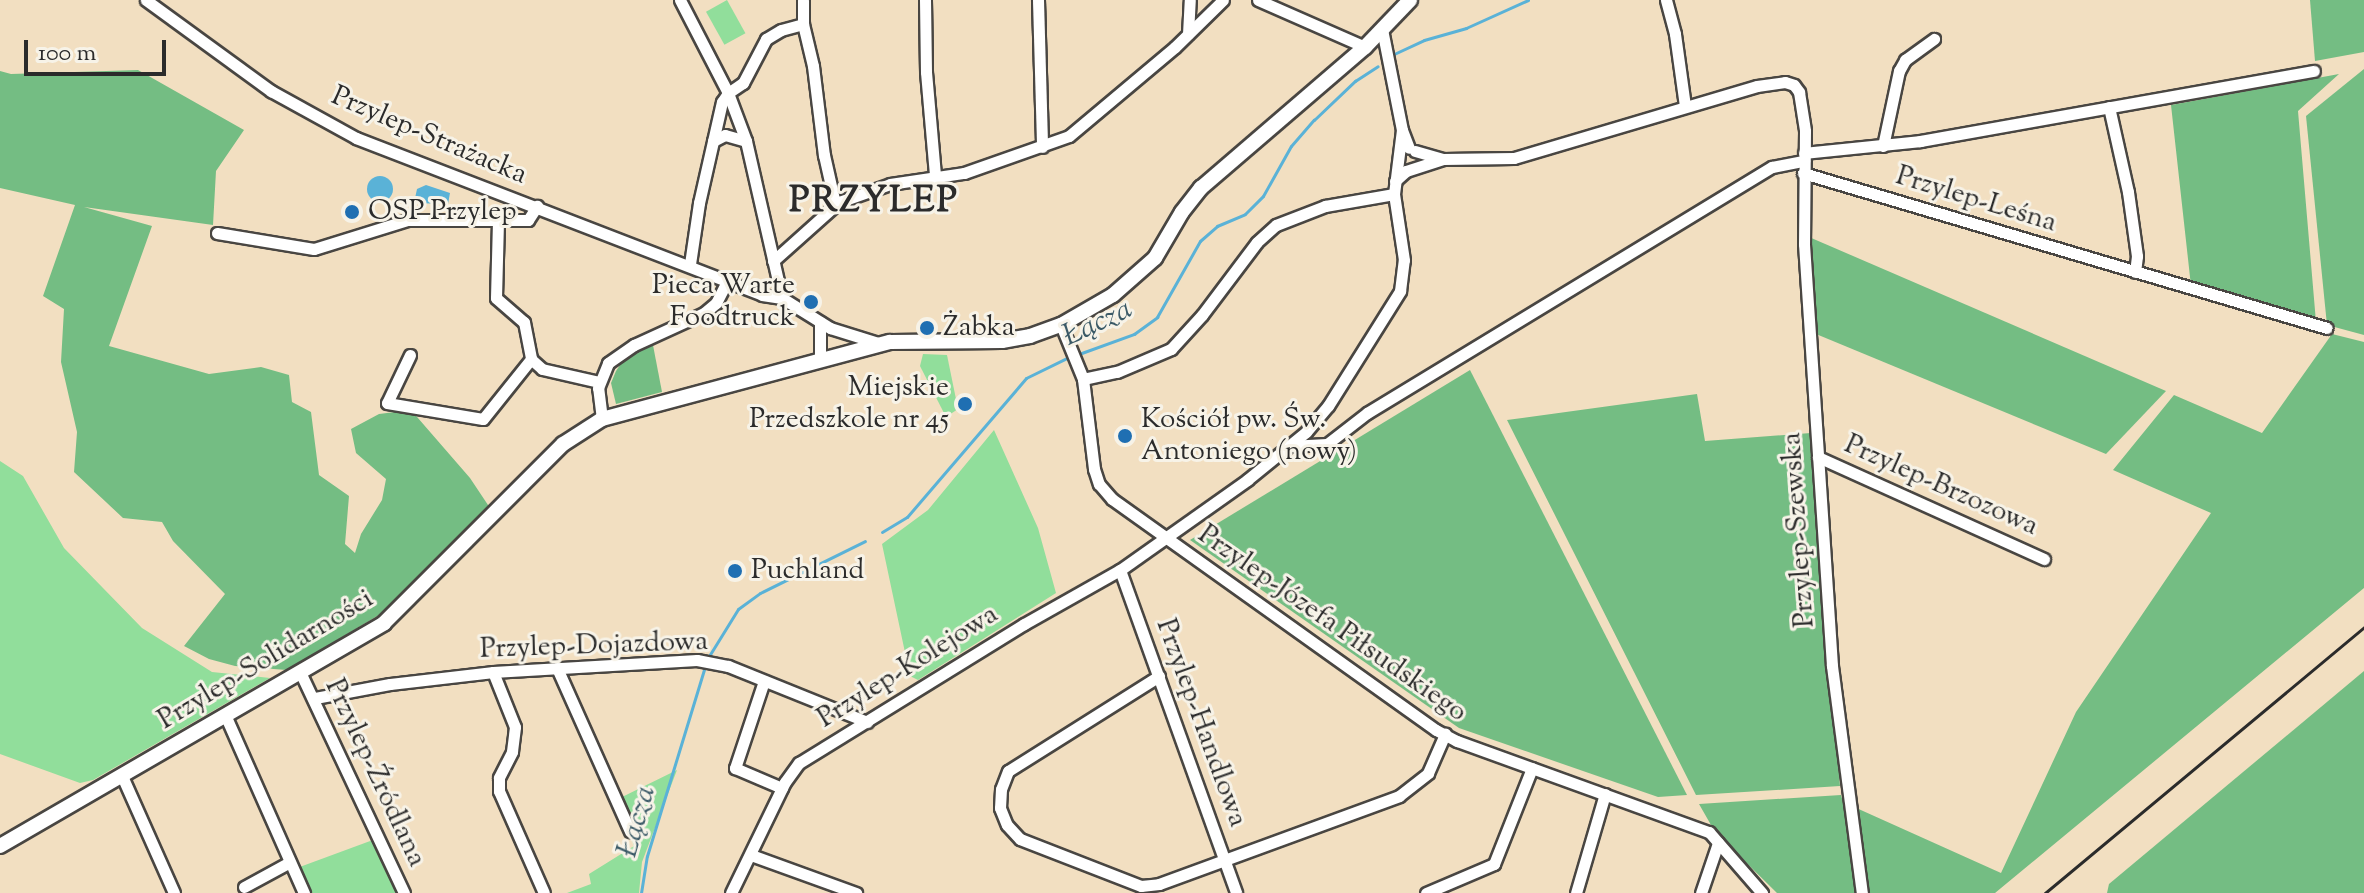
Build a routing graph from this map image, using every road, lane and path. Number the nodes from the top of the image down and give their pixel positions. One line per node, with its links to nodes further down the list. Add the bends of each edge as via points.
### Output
1 (146, 0): 31 (street, Przylep-Strażacka, via 271,91 356,138)
2 (680, 0): 17 (street)
3 (803, 0): 11 (street)
4 (925, 0): 28 (street)
5 (1038, 0): 23 (street)
6 (1190, 0): 13 (street)
7 (1223, 0): 13 (street)
8 (1258, 0): 15 (street)
9 (1410, 0): 12 (main road, Przylep-Solidarności)
10 (1666, 0): 18 (street)
11 (803, 24): 17 (street, via 766,39 743,83); 30 (street)
12 (1382, 29): 15 (main road, Przylep-Solidarności); 24 (street)
13 (1188, 34): 23 (street, via 1077,130)
14 (1934, 39): 22 (street, via 1905,60 1899,71)
15 (1365, 47): 42 (main road, Przylep-Solidarności, via 1201,188 1155,258 1130,284)
16 (2314, 71): 19 (street)
17 (728, 93): 20 (street); 21 (street)
18 (1685, 106): 25 (street, via 1514,158); 26 (street, Przylep-Szewska, via 1757,86 1794,85 1802,105)
19 (2109, 107): 22 (street); 36 (street, via 2128,192)
20 (713, 141): 21 (street, via 725,135); 35 (street)
21 (746, 141): 34 (street)
22 (1883, 146): 26 (street)
23 (1042, 147): 28 (street, via 964,173)
24 (1408, 150): 25 (street); 27 (street); 27 (street, via 1419,157)
25 (1443, 159): 27 (street)
26 (1804, 162): 36 (street, Przylep-Leśna); 51 (street, via 1772,167 1367,413 1327,444); 52 (street, Przylep-Szewska)
27 (1407, 168): 29 (street)
28 (935, 175): 30 (street)
29 (1395, 188): 48 (street, via 1276,225 1171,349 1117,372); 51 (street, via 1403,279 1389,311 1328,406)
30 (835, 204): 34 (street)
31 (537, 206): 32 (street, Przylep-Strażacka, via 528,220); 35 (street, Przylep-Strażacka)
32 (498, 221): 33 (street, Przylep-Strażacka, via 407,220 314,249); 46 (street, via 496,298 524,322)
33 (217, 233)
34 (773, 261): 37 (street)
35 (690, 264): 38 (street, Przylep-Strażacka)
36 (2135, 272): 43 (street, Przylep-Leśna)
37 (774, 275): 39 (street); 40 (street)
38 (727, 281): 39 (street, Przylep-Strażacka); 49 (street, via 710,308 613,358)
39 (762, 295): 40 (street, Przylep-Strażacka)
40 (782, 298): 41 (street, Przylep-Strażacka)
41 (820, 322): 44 (street, Przylep-Strażacka); 47 (street)
42 (1061, 325): 44 (main road, Przylep-Solidarności, via 1016,340); 48 (street, Przylep-Józefa Piłsudskiego)
43 (2327, 328)
44 (881, 344): 47 (main road, Przylep-Solidarności)
45 (410, 355): 46 (street, via 387,403 483,419)
46 (531, 359): 49 (street, via 542,369)
47 (820, 360): 50 (main road, Przylep-Solidarności)
48 (1083, 379): 53 (street, Przylep-Józefa Piłsudskiego, via 1099,484 1134,517)
49 (599, 382): 50 (street)
50 (602, 419): 58 (main road, Przylep-Solidarności, via 563,444 400,609)
51 (1289, 446): 53 (street)
52 (1818, 457): 54 (street, Przylep-Brzozowa); 87 (street, Przylep-Szewska, via 1832,666)
53 (1169, 538): 55 (street, Przylep-Kolejowa); 64 (street, Przylep-Józefa Piłsudskiego)
54 (2044, 559)
55 (1120, 570): 59 (street, Przylep-Handlowa); 63 (street, Przylep-Kolejowa)
56 (557, 668): 57 (street, Przylep-Dojazdowa); 60 (street, Przylep-Dojazdowa, via 697,660); 69 (street)
57 (493, 672): 61 (street, Przylep-Dojazdowa); 79 (street, via 515,727 499,791)
58 (301, 674): 61 (street, Przylep-Źródlana); 62 (main road, Przylep-Solidarności)
59 (1159, 676): 73 (street, Przylep-Handlowa); 73 (street, via 1008,771 1000,808 1020,839 1141,886)
60 (764, 681): 63 (street, Przylep-Dojazdowa); 67 (street, via 735,768)
61 (315, 698): 78 (street, Przylep-Źródlana)
62 (226, 717): 66 (main road, Przylep-Solidarności); 74 (street)
63 (867, 722): 67 (street, Przylep-Kolejowa, via 799,763)
64 (1445, 734): 65 (street, Przylep-Józefa Piłsudskiego); 73 (street, via 1428,773 1399,796)
65 (1532, 768): 68 (street, Przylep-Józefa Piłsudskiego); 83 (street, via 1494,864)
66 (122, 776): 71 (main road, Przylep-Solidarności); 76 (street)
67 (782, 788): 72 (street, Przylep-Kolejowa)
68 (1605, 794): 70 (street, Przylep-Józefa Piłsudskiego, via 1709,832); 84 (street)
69 (630, 831)
70 (1718, 843): 85 (street); 86 (street, Przylep-Józefa Piłsudskiego)
71 (0, 846)
72 (751, 855): 80 (street, Przylep-Kolejowa); 81 (street)
73 (1224, 860): 82 (street, Przylep-Handlowa)
74 (290, 862): 75 (street); 77 (street)
75 (244, 887)
76 (174, 893)
77 (304, 893)
78 (404, 893)
79 (544, 893)
80 (731, 893)
81 (856, 893)
82 (1236, 893)
83 (1426, 893)
84 (1576, 893)
85 (1701, 893)
86 (1762, 893)
87 (1862, 893)

